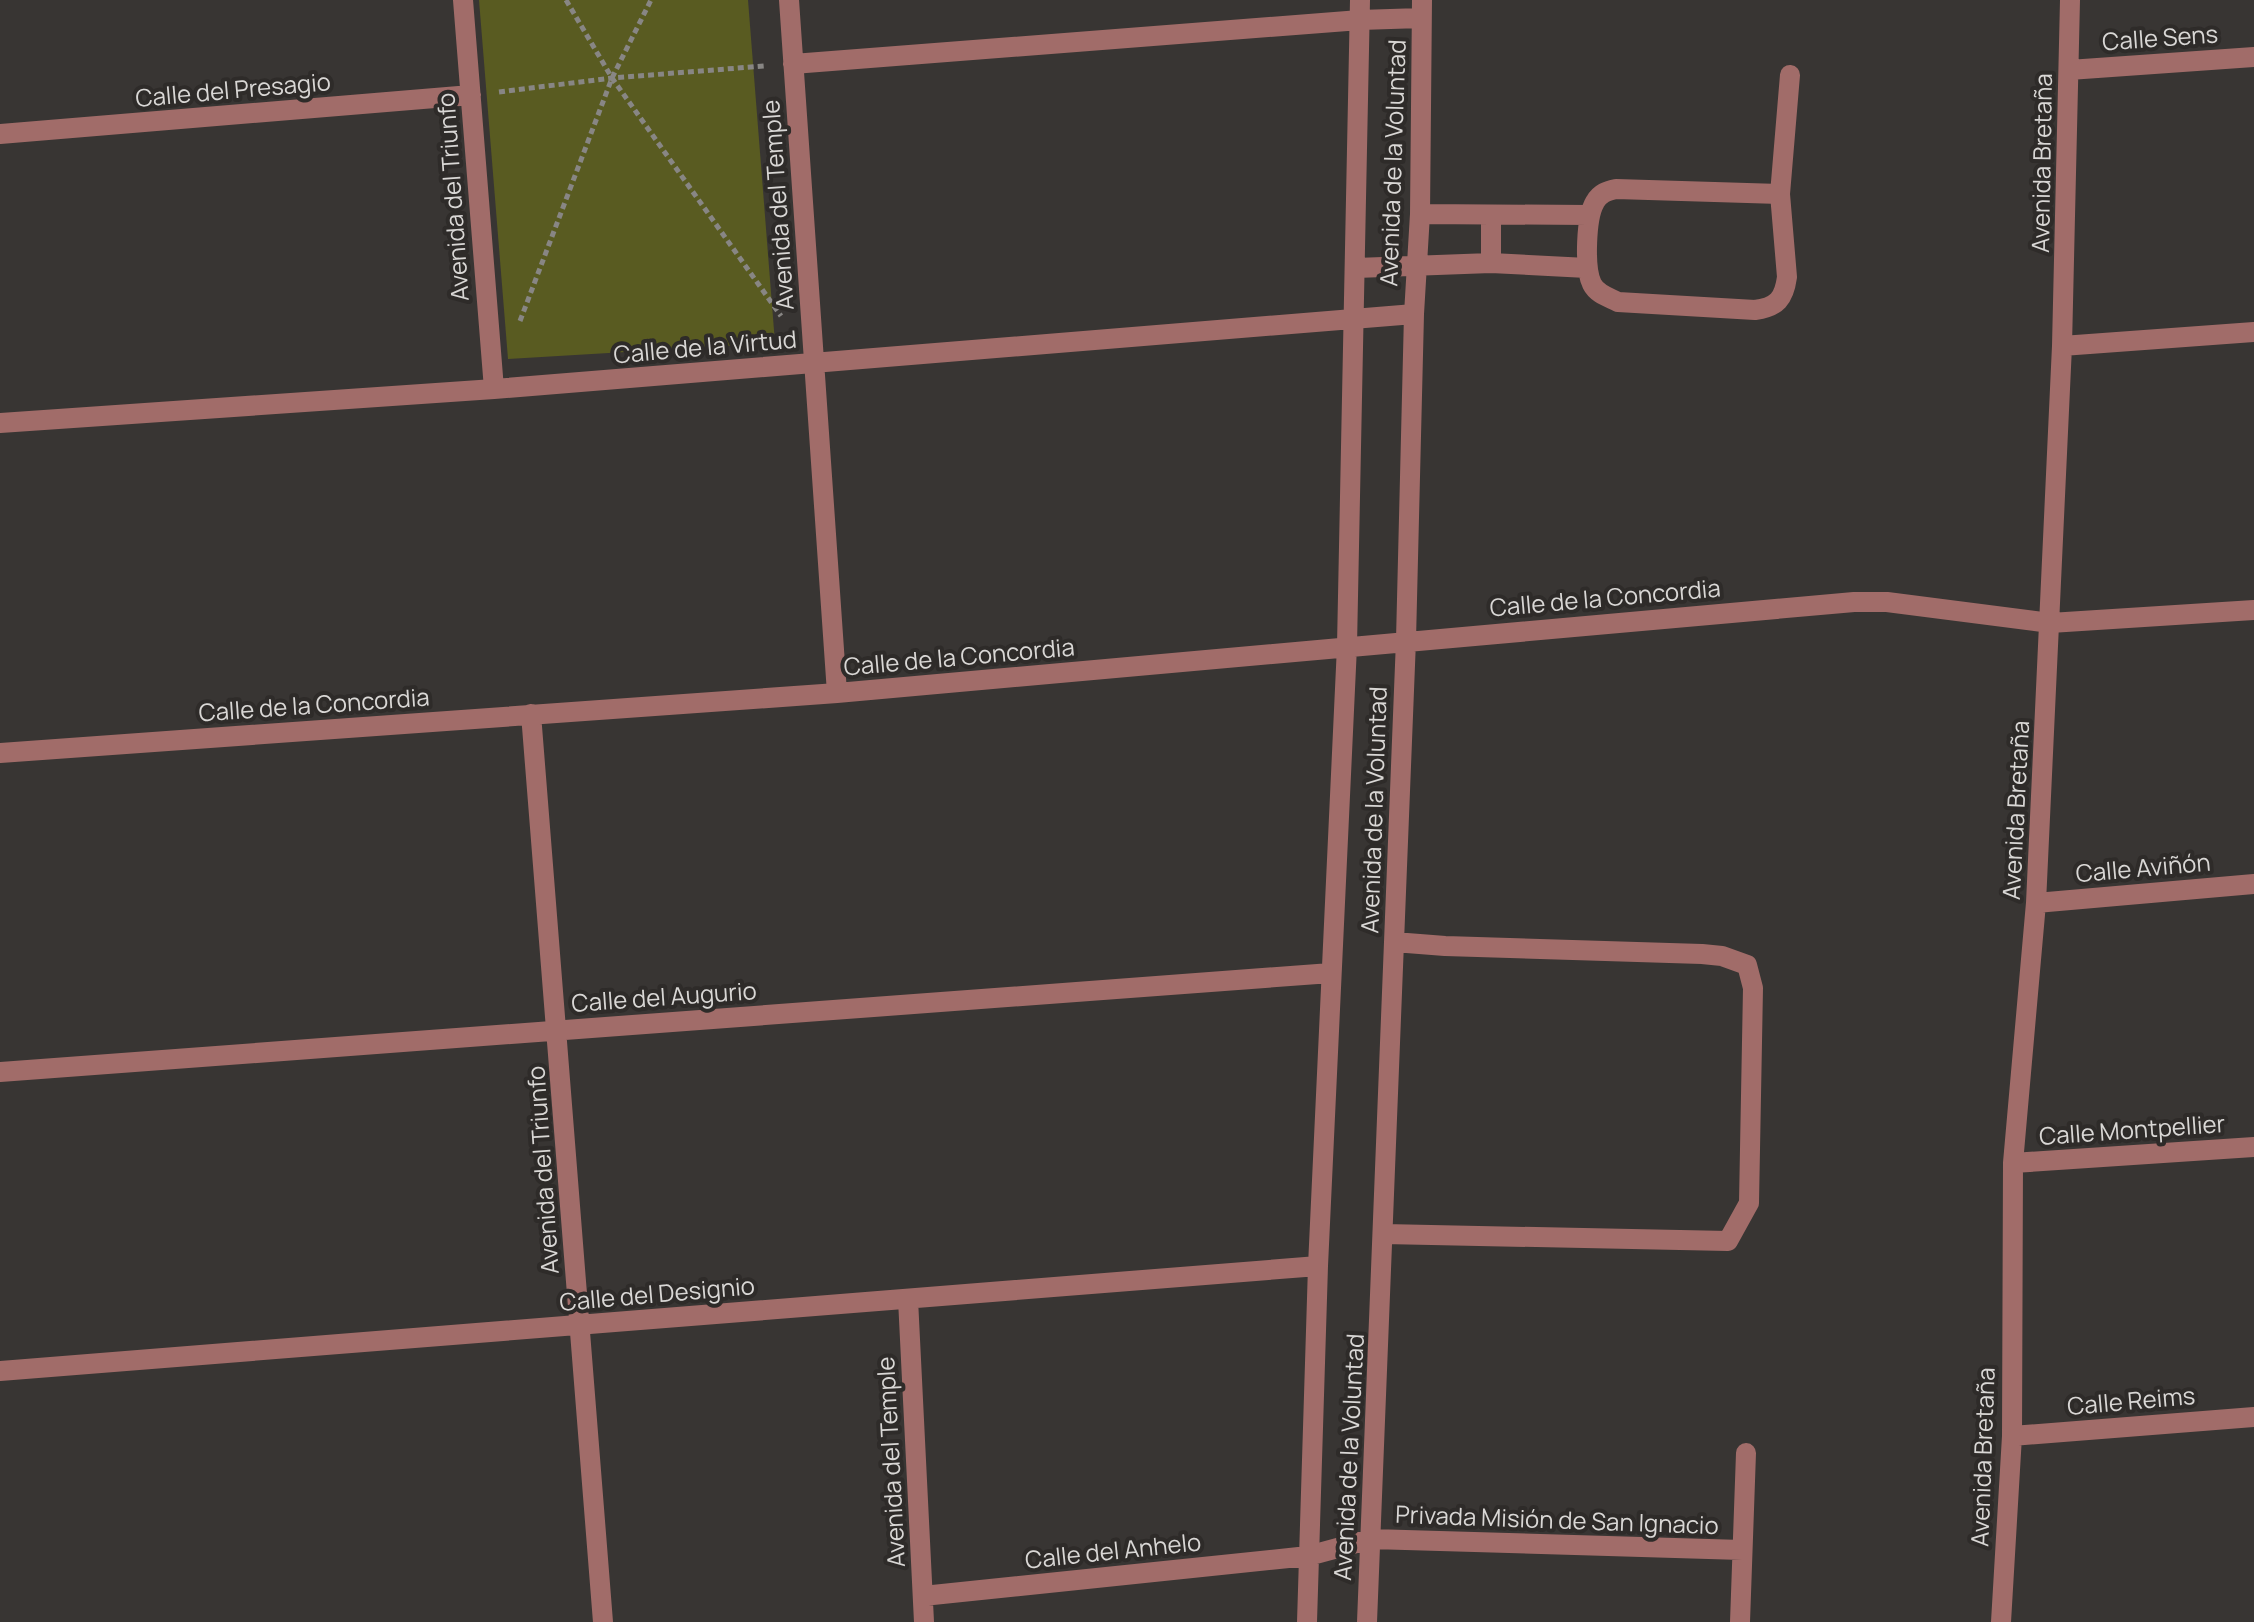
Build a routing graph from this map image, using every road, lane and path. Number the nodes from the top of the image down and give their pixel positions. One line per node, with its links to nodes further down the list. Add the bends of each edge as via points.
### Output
1 (463, 0): 13 (street, Avenida del Triunfo)
2 (566, 0): 12 (path)
3 (651, 0): 12 (path)
4 (789, 0): 9 (street, Avenida del Temple)
5 (2070, 0): 10 (street, Avenida Bretaña)
6 (1422, 9): 7 (street); 16 (street, Avenida de la Voluntad)
7 (1360, 10): 9 (street); 21 (street, Avenida de la Voluntad)
8 (2254, 57): 10 (street, Calle Sens)
9 (793, 64): 12 (path); 28 (street, Avenida del Temple)
10 (2069, 70): 27 (street, Avenida Bretaña)
11 (1790, 75): 15 (street)
12 (612, 78): 13 (path); 25 (path); 28 (path)
13 (471, 95): 14 (street, Calle del Presagio); 29 (street, Avenida del Triunfo)
14 (0, 134)
15 (1780, 194): 18 (street, via 1616,189 1604,192); 22 (street, via 1787,277 1779,302 1770,308 1618,302 1592,285)
16 (1420, 214): 17 (street); 20 (street, Avenida de la Voluntad)
17 (1491, 215): 18 (street); 19 (street)
18 (1589, 215): 22 (street)
19 (1491, 263): 20 (street); 22 (street)
20 (1416, 264): 21 (street); 23 (street, Avenida de la Voluntad)
21 (1356, 268): 24 (street, Avenida de la Voluntad)
22 (1587, 268)
23 (1414, 314): 24 (street, Calle de la Virtud); 33 (street, Avenida de la Voluntad)
24 (1354, 319): 28 (street, Calle de la Virtud); 34 (street, Avenida de la Voluntad)
25 (516, 330)
26 (2254, 332): 27 (street)
27 (2062, 346): 32 (street, Avenida Bretaña)
28 (814, 363): 29 (street, Calle de la Virtud); 35 (street, Avenida del Temple)
29 (494, 389): 30 (street, Calle de la Virtud)
30 (0, 423)
31 (2254, 610): 32 (street, Calle de la Concordia)
32 (2050, 623): 33 (street, Calle de la Concordia, via 1854,602); 39 (street, Avenida Bretaña)
33 (1406, 640): 34 (street, Calle de la Concordia); 40 (street, Avenida de la Voluntad)
34 (1347, 646): 35 (street, Calle de la Concordia); 41 (street, Avenida de la Voluntad)
35 (837, 693): 36 (street, Calle de la Concordia)
36 (531, 714): 37 (street, Calle de la Concordia); 42 (street, Avenida del Triunfo)
37 (0, 753)
38 (2254, 884): 39 (street, Calle Aviñón)
39 (2036, 903): 45 (street, Avenida Bretaña)
40 (1394, 942): 46 (street, Avenida de la Voluntad); 46 (street, via 1702,954 1747,965 1753,988 1749,1203 1728,1241)
41 (1331, 973): 42 (street, Calle del Augurio); 47 (street, Avenida de la Voluntad)
42 (557, 1031): 43 (street, Calle del Augurio); 49 (street, Avenida del Triunfo)
43 (0, 1072)
44 (2254, 1147): 45 (street, Calle Montpellier)
45 (2013, 1163): 52 (street, Avenida Bretaña)
46 (1384, 1234): 54 (street, Avenida de la Voluntad)
47 (1318, 1266): 48 (street, Calle del Designio); 56 (street, Avenida de la Voluntad)
48 (908, 1299): 49 (street, Calle del Designio); 57 (street, Avenida del Temple)
49 (580, 1325): 50 (street, Calle del Designio); 58 (street, Avenida del Triunfo)
50 (0, 1371)
51 (2254, 1417): 52 (street, Calle Reims)
52 (2012, 1436): 63 (street, Avenida Bretaña)
53 (1746, 1453): 55 (street)
54 (1371, 1539): 55 (street, Privada Misión de San Ignacio); 56 (street, Privada Misión de San Ignacio); 61 (street, Avenida de la Voluntad)
55 (1742, 1550): 62 (street)
56 (1308, 1556): 57 (street, Calle del Anhelo); 60 (street, Avenida de la Voluntad)
57 (923, 1596): 59 (street, Avenida del Temple)
58 (603, 1622)
59 (924, 1622)
60 (1307, 1622)
61 (1367, 1622)
62 (1740, 1622)
63 (2001, 1622)

